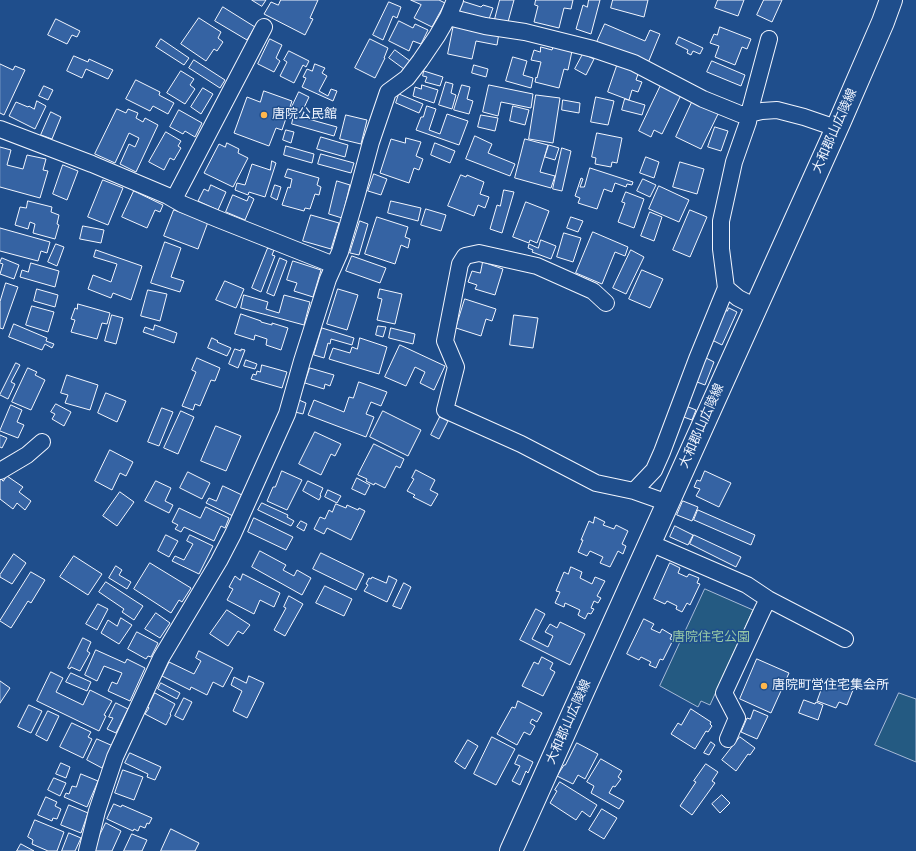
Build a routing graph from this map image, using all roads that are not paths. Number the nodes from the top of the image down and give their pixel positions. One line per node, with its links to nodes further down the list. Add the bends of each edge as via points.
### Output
1 (455, 0): 3 (street)
2 (890, 0): 7 (main road, 大和郡山広陵線, via 883,22)
3 (448, 16): 6 (street, via 593,48 634,63 703,99 740,114); 10 (street, via 407,78 388,92)
4 (264, 27): 9 (street)
5 (769, 39): 6 (street)
6 (750, 114): 7 (street, via 777,110); 11 (street, via 734,162 721,221 721,249)
7 (836, 128): 13 (main road, 大和郡山広陵線)
8 (0, 129): 9 (street)
9 (174, 199): 10 (street)
10 (334, 265): 22 (street, via 287,414 234,534 162,658 115,757)
11 (726, 288): 13 (street, via 738,298); 16 (street, via 654,470)
12 (606, 303): 16 (street, via 593,291 537,266 478,253 465,256 460,264 444,341 456,367 446,410 521,444 596,483)
13 (756, 307): 17 (main road, 大和郡山広陵線)
14 (42, 442): 15 (street, via 27,455)
15 (0, 471)
16 (634, 491): 17 (street)
17 (668, 503): 18 (main road, 大和郡山広陵線)
18 (650, 544): 19 (street, via 746,585); 23 (main road, 大和郡山広陵線)
19 (768, 599): 20 (street); 21 (street, via 724,693 737,718)
20 (845, 639)
21 (728, 739)
22 (87, 851)
23 (511, 851)

